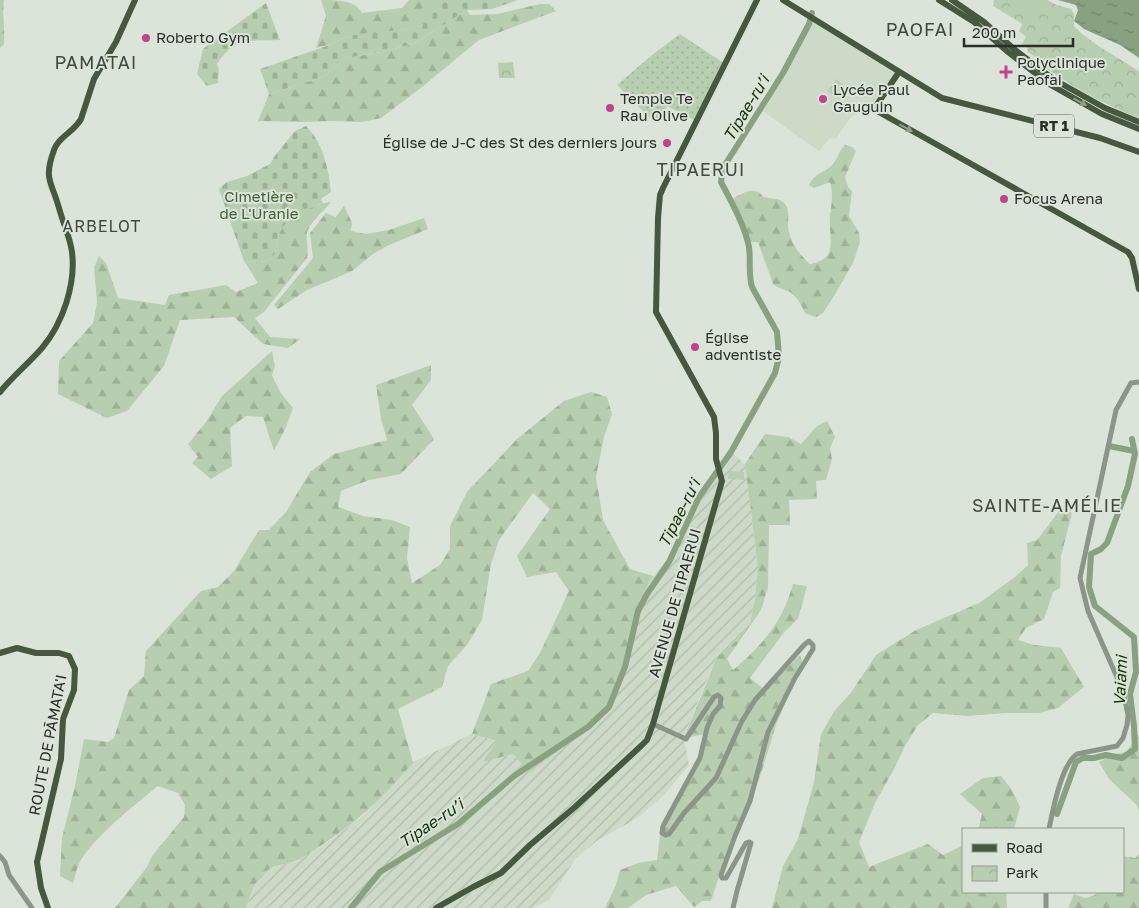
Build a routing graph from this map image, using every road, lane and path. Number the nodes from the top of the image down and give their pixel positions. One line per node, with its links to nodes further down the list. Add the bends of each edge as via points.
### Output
1 (135, 0): 12 (main road, via 114,46 94,79 81,119 58,142 51,161 48,180 72,254 66,303 47,342)
2 (757, 0): 14 (main road, AVENUE DE TIPAERUI, via 663,188 658,208 656,312 714,417 722,481)
3 (783, 0): 6 (main road, RT 1)
4 (939, 0): 8 (main road, one-way to 8, via 974,22 1049,84 1102,114)
5 (952, 0): 7 (main road, via 1053,79 1105,108)
6 (898, 72): 9 (main road, RT 1, via 942,98 1100,138); 10 (main road, one-way to 10, via 876,108 880,114 1125,250 1132,258)
7 (1139, 122)
8 (1139, 129)
9 (1139, 152)
10 (1139, 289)
11 (1139, 382): 15 (street, via 1131,383 1116,410 1080,578 1088,611 1123,692 1127,725 1124,738 1117,746 1077,754 1071,760 1056,798)
12 (0, 392)
13 (0, 653): 19 (main road, ROUTE DE PĀMATA'I, via 17,648 36,653 59,653 69,656 75,669 74,690 62,726 60,764 38,862 41,888)
14 (653, 724): 20 (main road, AVENUE DE TIPAERUI, via 642,746 502,873); 21 (street, via 686,739 714,697 719,696 722,700 707,728 696,767 663,826 662,833 666,835 716,778 755,700 804,645 809,641 813,644 765,741 750,801 721,875 726,878 746,843 750,842 752,846)
15 (1049, 828)
16 (0, 856): 18 (street)
17 (1046, 893): 22 (street)
18 (32, 908)
19 (48, 908)
20 (436, 908)
21 (733, 908)
22 (1046, 908)

